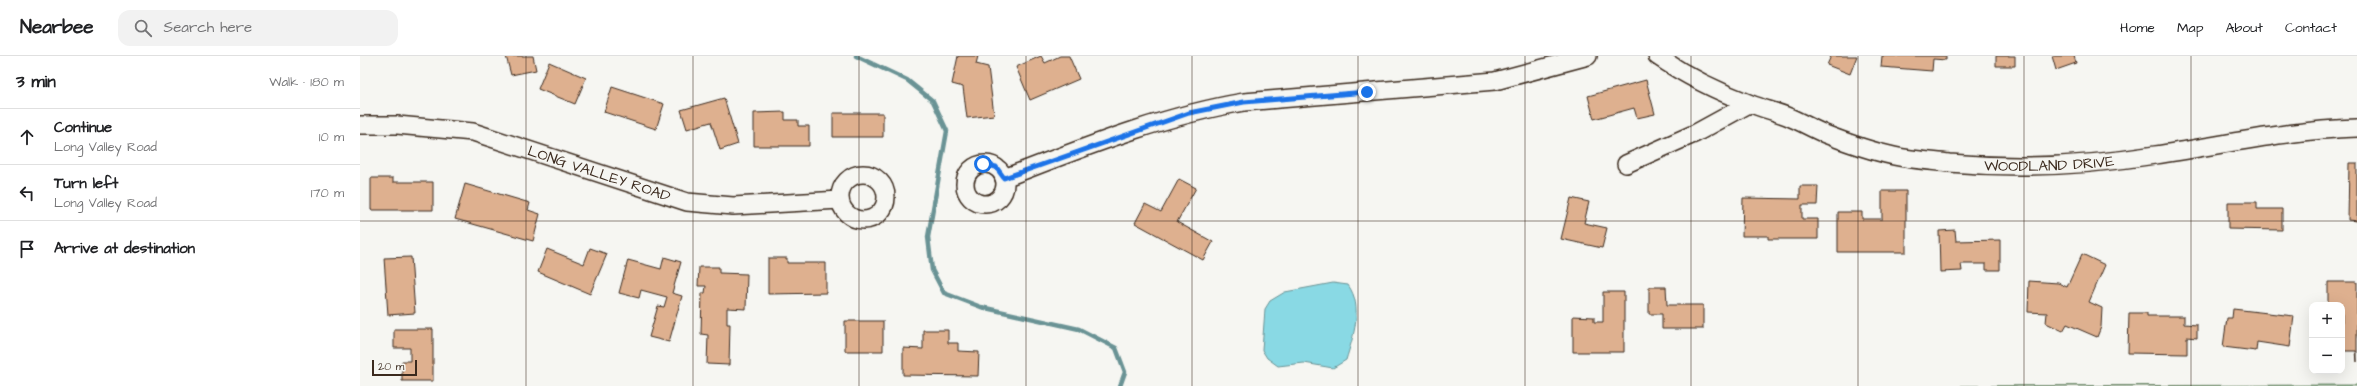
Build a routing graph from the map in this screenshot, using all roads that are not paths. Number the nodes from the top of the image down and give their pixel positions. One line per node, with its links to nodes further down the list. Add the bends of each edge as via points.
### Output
1 (1588, 56): 7 (street, via 1495,81 1218,106 1121,135)
2 (1658, 56): 3 (street, WOODLAND DRIVE, via 1697,80)
3 (1749, 104): 5 (street, WOODLAND DRIVE, via 1790,117 1824,134 1867,149 1896,156 1989,166 2032,167 2102,162 2246,138); 6 (street, via 1696,133)
4 (360, 125): 8 (street, LONG VALLEY ROAD, via 397,125 473,132 687,202 733,206)
5 (2357, 128)
6 (1626, 164)
7 (1004, 178)
8 (840, 200)

